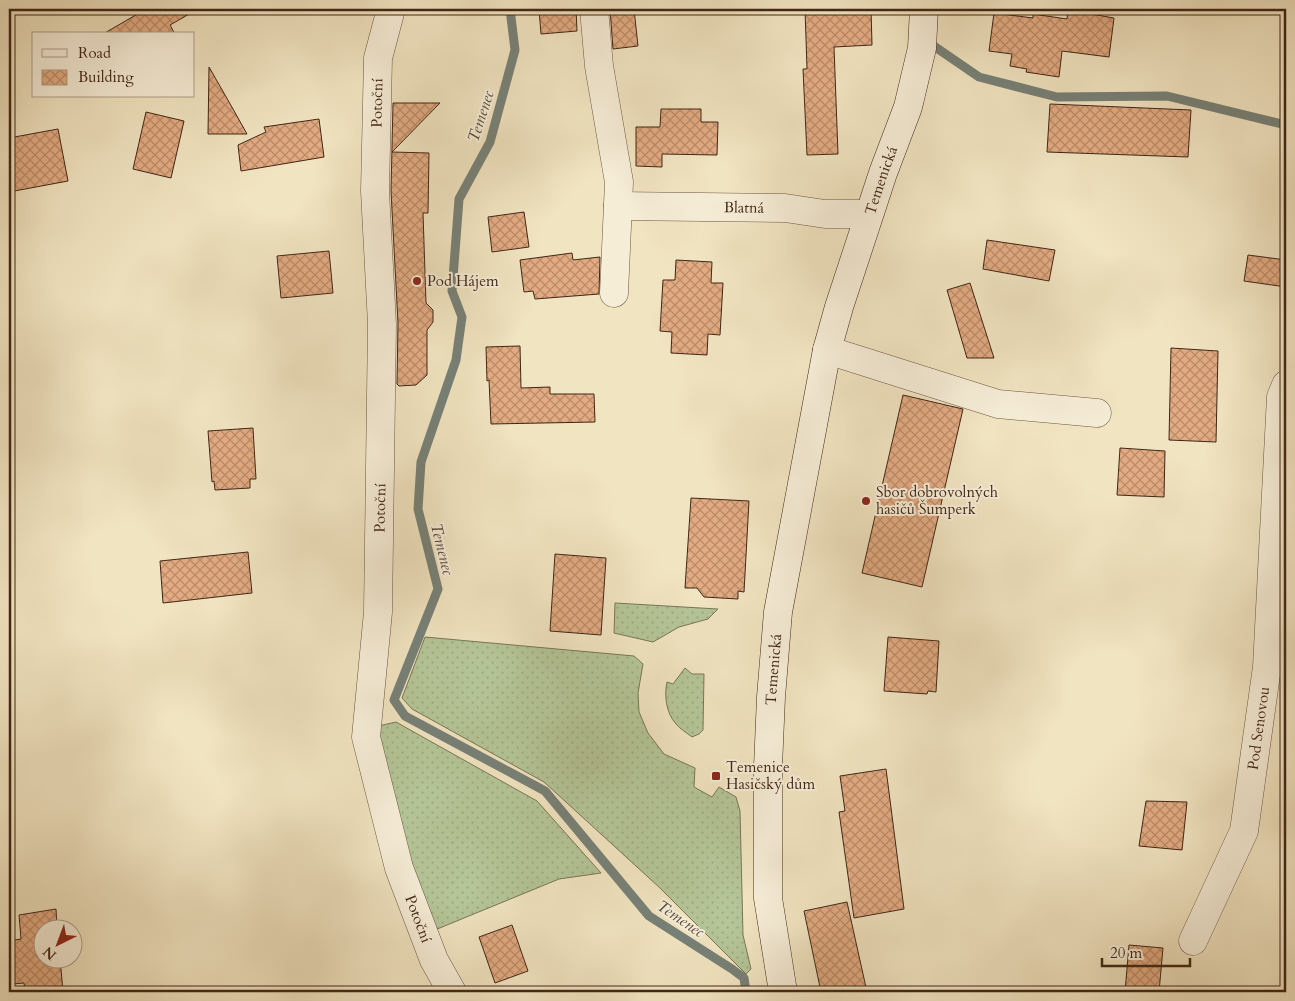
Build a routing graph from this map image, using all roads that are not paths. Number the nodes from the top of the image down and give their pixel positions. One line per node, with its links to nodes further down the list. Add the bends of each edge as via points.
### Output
1 (391, 9): 11 (street, Potoční, via 378,58 375,191 382,324 378,612 366,736 399,868 434,960)
2 (594, 9): 4 (street, via 599,66 619,182)
3 (924, 9): 5 (street, Temenická, via 922,48 908,107)
4 (618, 206): 5 (street, Blatná, via 785,208 825,214); 6 (street)
5 (869, 214): 7 (street, Temenická)
6 (614, 293)
7 (827, 350): 9 (street, via 998,404); 12 (street, Temenická, via 778,612 771,697 768,898)
8 (1286, 385): 10 (street, Pod Senovou, via 1281,397 1267,667 1244,831)
9 (1097, 413)
10 (1193, 941)
11 (452, 992)
12 (783, 992)

